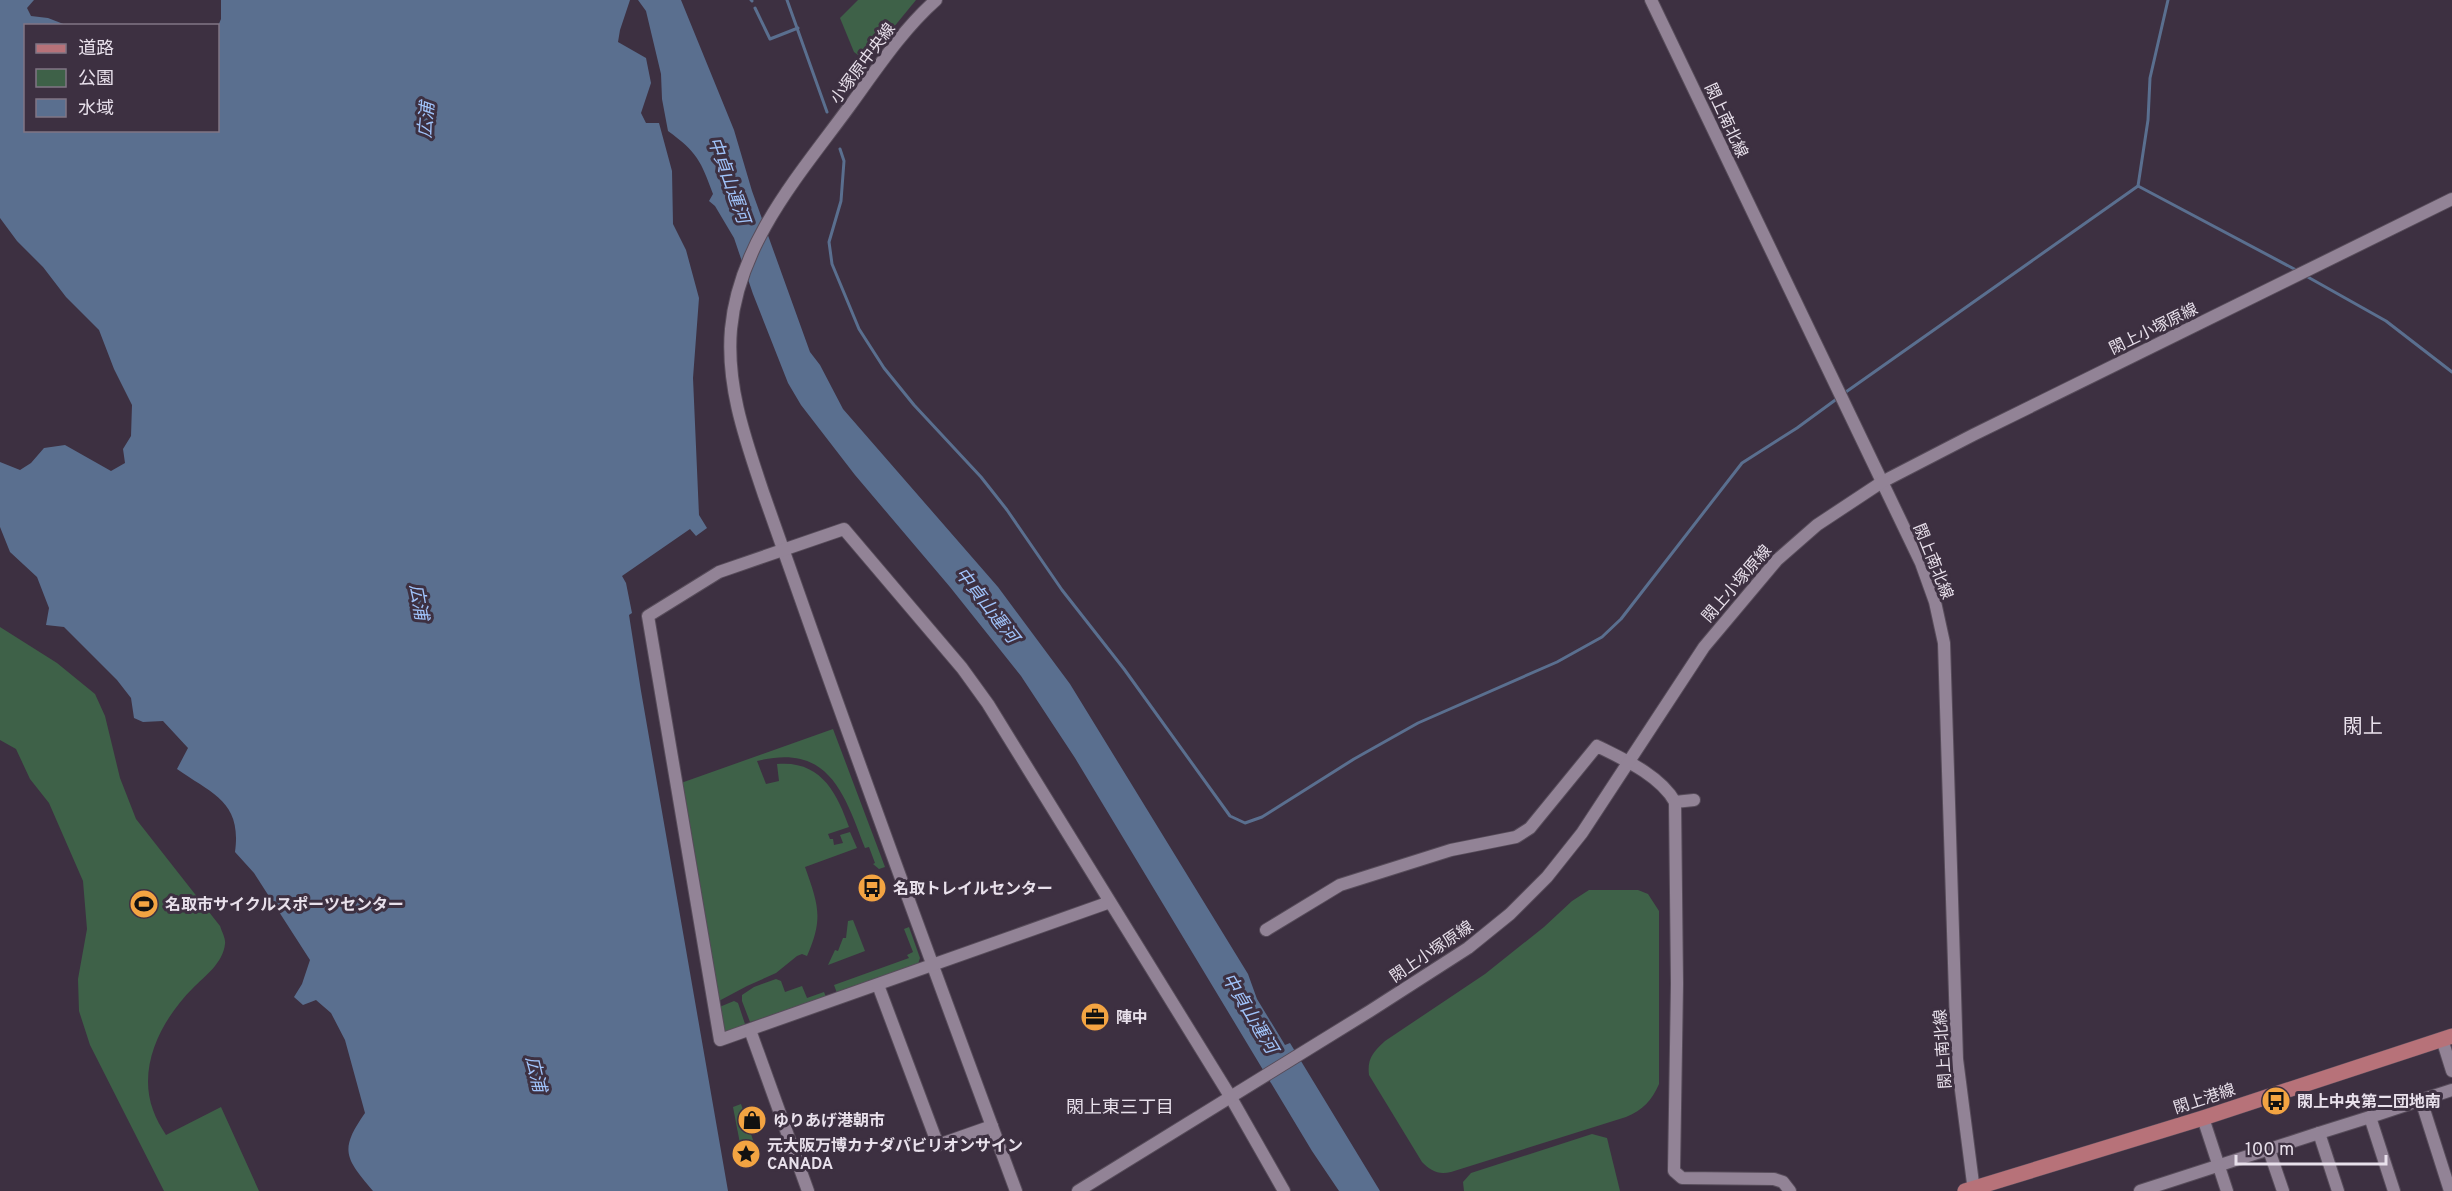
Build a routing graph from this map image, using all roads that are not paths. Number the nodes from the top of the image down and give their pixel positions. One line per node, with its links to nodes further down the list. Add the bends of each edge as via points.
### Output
1 (936, 0): 5 (street, 小塚原中央線, via 901,38 775,211 749,260 739,290 730,358 733,389)
2 (1651, 0): 4 (street, 閖上南北線)
3 (2452, 200): 4 (street, 閖上小塚原線)
4 (1882, 482): 6 (street, 閖上小塚原線, via 1817,525 1777,560 1704,647); 26 (street, 閖上南北線, via 1921,562 1944,643 1958,1059)
5 (783, 551): 9 (street, via 844,529 988,704); 11 (street); 13 (street, via 719,572 648,616 720,1040)
6 (1628, 763): 8 (street, via 1666,789); 10 (street, via 1597,746 1530,828 1516,837 1451,850 1341,885); 17 (street, 閖上小塚原線, via 1575,842 1510,914 1468,948)
7 (1694, 800): 8 (street)
8 (1675, 801): 31 (street, via 1674,1171 1682,1178 1774,1179)
9 (1110, 902): 11 (street); 17 (street)
10 (1266, 930)
11 (933, 965): 12 (street); 21 (street)
12 (878, 985): 13 (street); 21 (street, via 938,1145)
13 (750, 1030): 27 (street)
14 (2447, 1037): 15 (street); 20 (main road, 閖上港線)
15 (2452, 1071)
16 (2452, 1090): 18 (street)
17 (1230, 1096): 29 (street); 30 (street)
18 (2421, 1100): 19 (street); 37 (street)
19 (2370, 1117): 22 (street); 36 (street)
20 (2203, 1118): 24 (street); 26 (main road, 閖上港線)
21 (992, 1126): 28 (street)
22 (2319, 1133): 23 (street); 35 (street)
23 (2269, 1150): 24 (street); 34 (street)
24 (2219, 1165): 25 (street); 33 (street)
25 (2168, 1187): 32 (street)
26 (1971, 1190)
27 (808, 1191)
28 (1016, 1191)
29 (1078, 1191)
30 (1284, 1191)
31 (1790, 1191)
32 (2140, 1191)
33 (2227, 1191)
34 (2283, 1191)
35 (2338, 1191)
36 (2394, 1191)
37 (2450, 1191)

